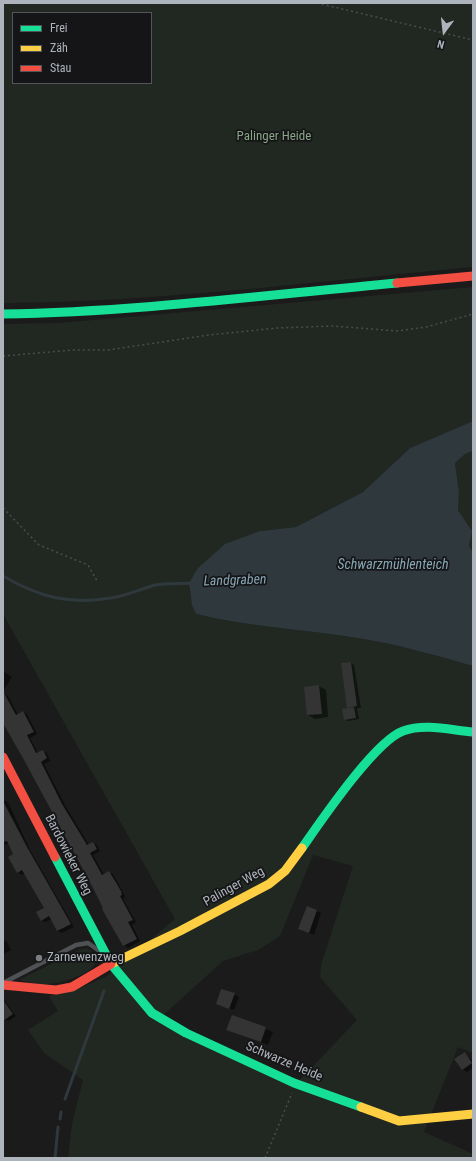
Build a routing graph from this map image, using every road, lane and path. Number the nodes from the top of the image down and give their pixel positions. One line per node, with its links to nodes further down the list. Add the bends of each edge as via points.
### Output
1 (317, 3): 2 (path)
2 (473, 40)
3 (473, 276): 4 (street, via 140,307)
4 (3, 314)
5 (473, 314): 6 (path, via 426,327 397,331 333,326 277,328 108,350)
6 (3, 356)
7 (3, 508): 8 (path, via 39,545 88,565)
8 (97, 581)
9 (473, 732): 11 (street, Palinger Weg, via 422,727 403,731 391,737 343,792 285,871 269,884)
10 (3, 757): 11 (street, Bardowieker Weg)
11 (111, 964): 12 (street, Palinger Weg); 14 (street, Schwarze Heide, via 152,1013 186,1033)
12 (93, 975): 13 (street, Palinger Weg, via 72,987 56,990); 13 (lane, via 101,966 101,954 93,945 82,943)
13 (3, 984)
14 (294, 1083): 15 (street, Schwarze Heide, via 399,1121); 16 (path)
15 (473, 1114)
16 (265, 1158)

